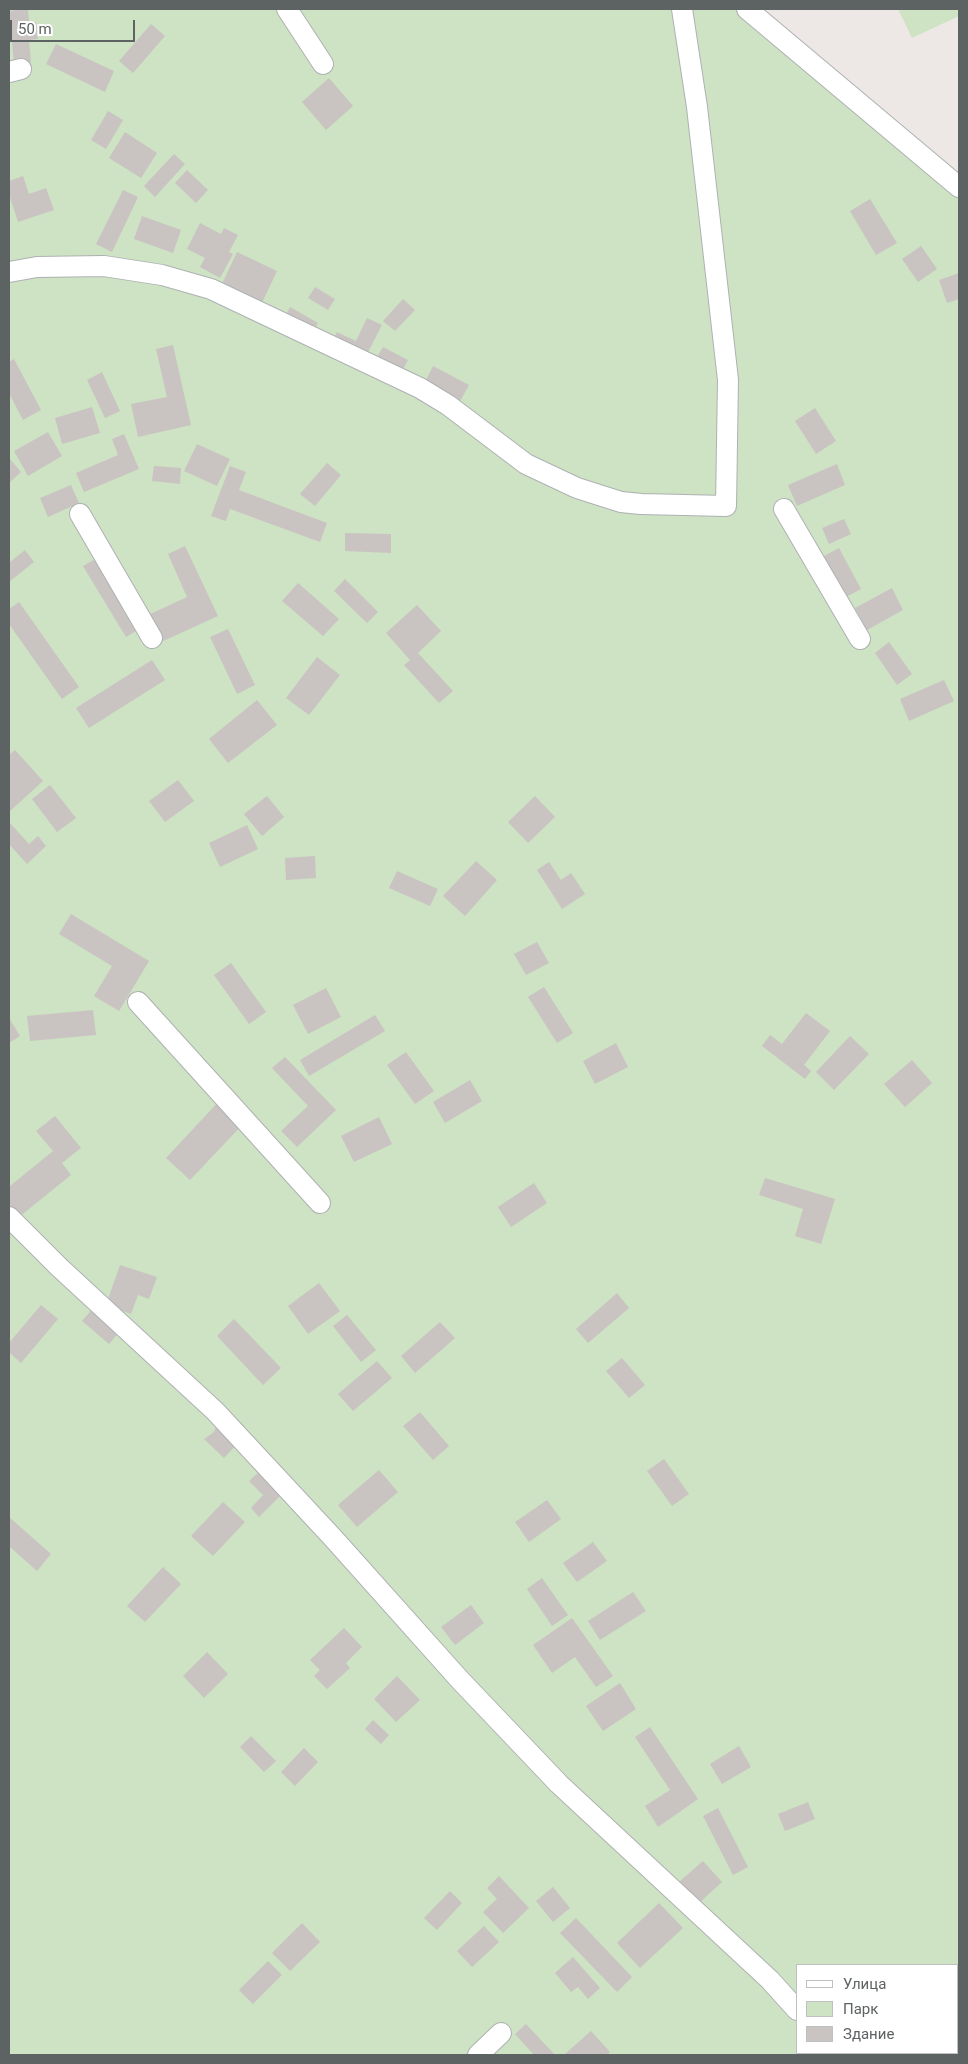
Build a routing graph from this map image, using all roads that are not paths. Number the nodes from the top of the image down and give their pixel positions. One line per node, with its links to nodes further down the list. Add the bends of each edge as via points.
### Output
1 (287, 9): 4 (street)
2 (682, 9): 6 (street, via 698,108 728,380 726,506 621,502 577,488 526,464 420,388 203,286 162,275 104,266 37,267)
3 (747, 9): 5 (street)
4 (323, 64)
5 (959, 187)
6 (9, 272)
7 (784, 509): 10 (street)
8 (80, 514): 9 (street)
9 (152, 638)
10 (860, 639)
11 (138, 1002): 12 (street)
12 (320, 1203)
13 (9, 1217): 14 (street, via 215,1411 559,1784 770,1980)
14 (796, 2009)
15 (501, 2033): 16 (street)
16 (478, 2055)

